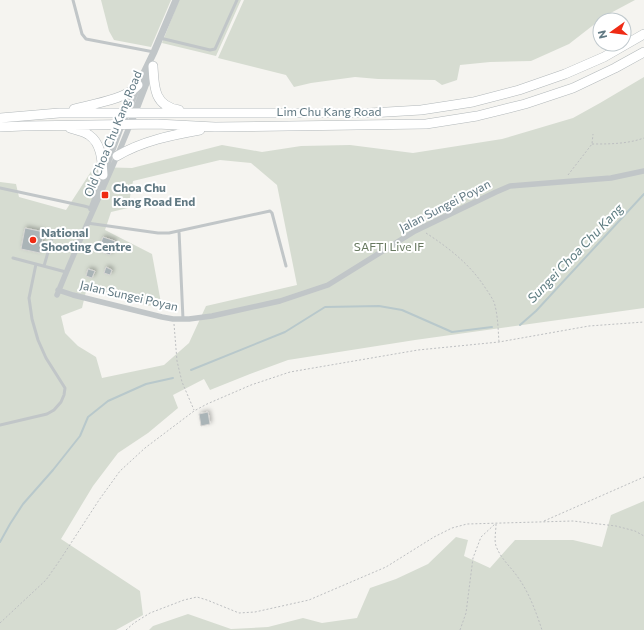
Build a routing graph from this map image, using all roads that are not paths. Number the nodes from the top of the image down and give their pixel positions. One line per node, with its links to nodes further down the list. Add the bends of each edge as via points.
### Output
1 (73, 0): 6 (lane, via 82,34 86,39)
2 (176, 0): 5 (street, Old Choa Chu Kang Road)
3 (237, 0): 5 (lane, via 215,49)
4 (644, 34): 12 (main road, Lim Chu Kang Road, via 604,57 565,74 473,102 421,110 370,113)
5 (160, 38): 6 (street, Old Choa Chu Kang Road)
6 (154, 52): 8 (street, Old Choa Chu Kang Road); 9 (street, Old Choa Chu Kang Road)
7 (644, 52): 17 (main road, Lim Chu Kang Road, via 573,88 525,104 476,116 426,124)
8 (153, 66): 11 (street, Old Choa Chu Kang Road); 12 (main road, via 154,83 159,99 174,109)
9 (138, 84): 10 (main road, via 132,91 112,100); 11 (street, Old Choa Chu Kang Road)
10 (59, 113): 11 (main road, Lim Chu Kang Road); 13 (main road, Lim Chu Kang Road)
11 (131, 113): 12 (main road, Lim Chu Kang Road); 14 (street, Old Choa Chu Kang Road)
12 (198, 113)
13 (0, 118)
14 (126, 125): 15 (main road, Lim Chu Kang Road); 17 (main road, Lim Chu Kang Road); 18 (street, Old Choa Chu Kang Road); 20 (street, Old Choa Chu Kang Road)
15 (65, 126): 16 (main road, Lim Chu Kang Road); 20 (main road, via 88,134 97,143 102,159)
16 (0, 127)
17 (215, 127): 18 (main road, via 167,137 134,147)
18 (117, 156): 23 (street, Old Choa Chu Kang Road)
19 (644, 171): 32 (street, Jalan Sungei Poyan, via 611,178 510,186 420,229 328,285 280,301 212,316)
20 (102, 175): 22 (street, Old Choa Chu Kang Road)
21 (0, 188): 22 (lane)
22 (91, 208): 23 (street, Old Choa Chu Kang Road)
23 (87, 223): 24 (lane, via 158,233); 30 (street, Old Choa Chu Kang Road)
24 (179, 231): 29 (lane, via 270,211); 32 (lane)
25 (53, 235): 28 (lane)
26 (13, 258): 27 (lane)
27 (36, 264): 28 (lane); 33 (lane, via 29,298 32,319 46,358 64,388 64,395 54,410 47,414)
28 (44, 266): 30 (lane)
29 (286, 266)
30 (66, 272): 31 (street, Old Choa Chu Kang Road)
31 (58, 292): 32 (street, Jalan Sungei Poyan, via 147,314)
32 (183, 319)
33 (0, 425)

